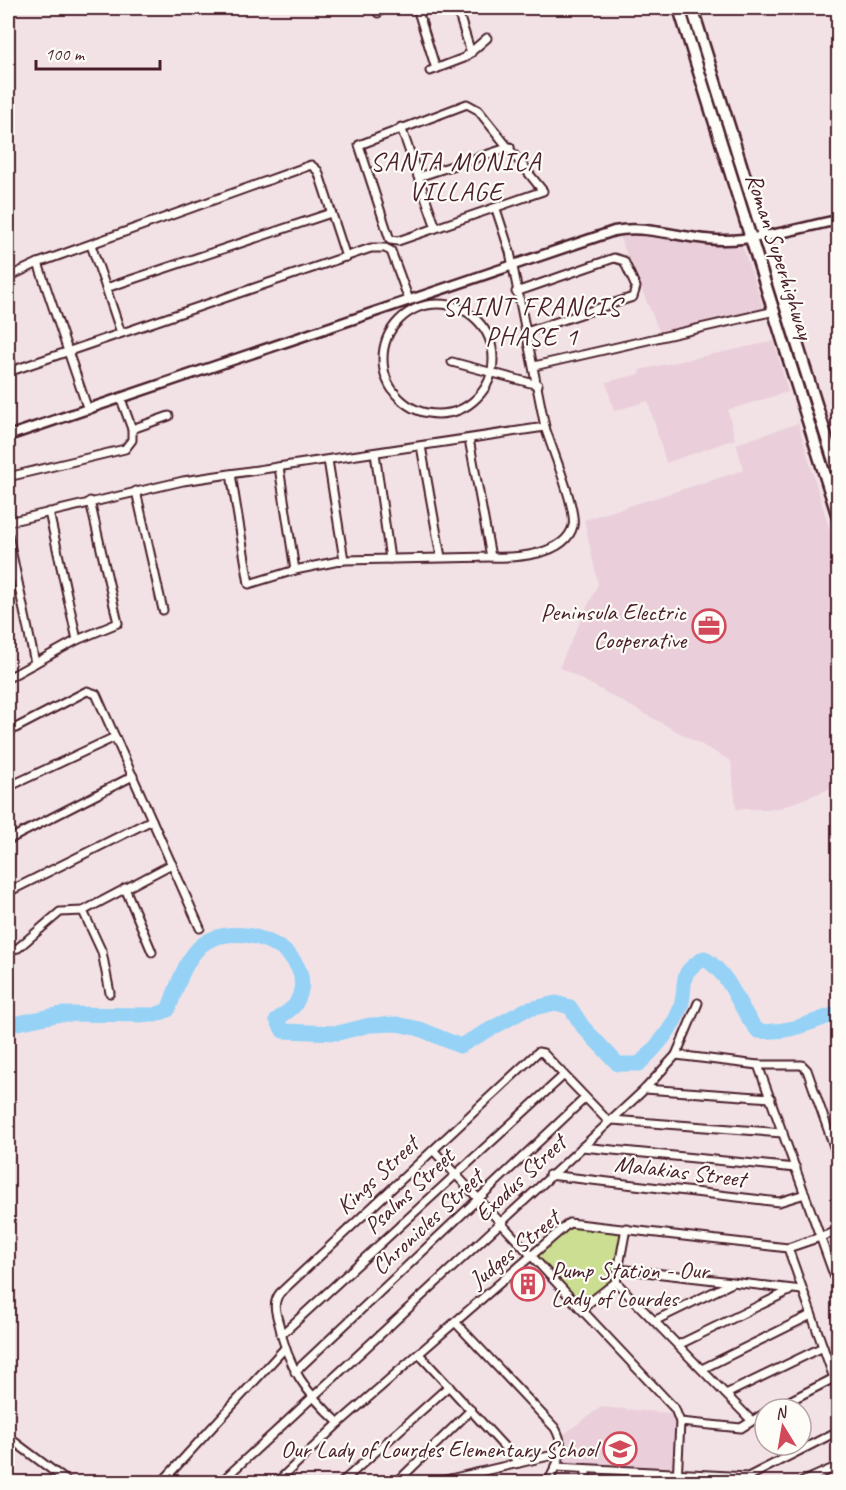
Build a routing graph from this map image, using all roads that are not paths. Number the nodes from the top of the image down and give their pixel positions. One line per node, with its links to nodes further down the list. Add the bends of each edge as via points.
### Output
1 (417, 8): 6 (street, via 433,70)
2 (457, 8): 6 (street)
3 (679, 8): 15 (main road, Roman Superhighway)
4 (692, 8): 14 (main road, Roman Superhighway)
5 (487, 38): 6 (street)
6 (471, 53)
7 (401, 128): 8 (street, via 467,104 478,110); 9 (street); 13 (street, via 359,145 369,181 390,240)
8 (510, 147): 9 (street); 10 (street, via 543,191)
9 (418, 177): 13 (street)
10 (496, 209): 13 (street); 19 (street)
11 (331, 213): 16 (street, via 316,167 304,165); 17 (street); 21 (street)
12 (838, 220): 14 (street)
13 (436, 228)
14 (764, 234): 15 (street); 46 (main road, Roman Superhighway)
15 (752, 237): 19 (street, via 706,239 629,228); 24 (main road, Roman Superhighway)
16 (90, 245): 18 (street); 21 (street)
17 (346, 257): 23 (street, via 378,247 391,251); 26 (street)
18 (38, 263): 20 (street); 27 (street)
19 (511, 267): 22 (street); 23 (street)
20 (8, 277)
21 (106, 288): 26 (street)
22 (516, 292): 25 (street); 25 (street, via 614,258 624,261 636,287 633,297)
23 (409, 300): 34 (street)
24 (775, 310): 30 (street); 51 (main road, Roman Superhighway)
25 (526, 332): 30 (street)
26 (122, 333): 27 (street)
27 (68, 351): 31 (street); 35 (street)
28 (8, 352): 31 (street)
29 (452, 362): 32 (street)
30 (534, 366): 33 (street)
31 (10, 371)
32 (491, 375): 32 (street, via 482,393 464,408 442,414 420,412 401,401 388,384 382,364 384,342 409,311 429,304 450,304 470,313 485,328 493,350); 33 (street)
33 (538, 385): 37 (street)
34 (121, 399): 35 (street); 38 (street)
35 (88, 410): 39 (street)
36 (169, 416): 38 (street)
37 (545, 427): 40 (street); 55 (street, via 573,526 568,535 544,551 521,558)
38 (132, 429): 47 (street, via 132,440 125,449)
39 (8, 436)
40 (469, 439): 41 (street); 55 (street)
41 (421, 446): 42 (street); 54 (street)
42 (375, 453): 43 (street); 56 (street)
43 (328, 460): 44 (street); 57 (street)
44 (279, 467): 45 (street); 58 (street)
45 (231, 474): 48 (street); 58 (street, via 249,584)
46 (838, 474)
47 (8, 477)
48 (136, 491): 49 (street); 59 (street)
49 (90, 501): 50 (street); 60 (street, via 118,623)
50 (49, 512): 52 (street); 60 (street)
51 (838, 517)
52 (8, 522)
53 (8, 535): 61 (street)
54 (441, 557): 55 (street); 56 (street)
55 (491, 557)
56 (390, 559): 57 (street)
57 (345, 560): 58 (street)
58 (295, 570)
59 (163, 610)
60 (77, 640): 61 (street)
61 (34, 663): 62 (street)
62 (8, 678)
63 (8, 732): 64 (street, via 91,691 96,694)
64 (115, 737): 65 (street); 66 (street)
65 (133, 776): 67 (street); 68 (street)
66 (8, 787)
67 (152, 820): 69 (street); 71 (street)
68 (8, 840)
69 (172, 864): 70 (street); 73 (street)
70 (125, 888): 72 (street); 75 (street)
71 (8, 892)
72 (83, 911): 74 (street, via 60,912 18,948); 76 (street, via 102,952)
73 (200, 928)
74 (8, 951)
75 (152, 952)
76 (110, 993)
77 (698, 1003): 78 (street, Exodus Street)
78 (676, 1055): 79 (street); 81 (street, Exodus Street)
79 (758, 1065): 82 (street); 88 (street, via 795,1063 807,1070)
80 (563, 1076): 83 (street, Kings Street); 87 (street, Kings Street, via 543,1053 533,1054); 90 (street, Psalms Street)
81 (645, 1089): 82 (street); 84 (street, Exodus Street)
82 (771, 1098): 85 (street)
83 (584, 1099): 84 (street, Kings Street); 93 (street, Chronicles Street)
84 (610, 1121): 85 (street); 86 (street, Exodus Street)
85 (783, 1133): 89 (street)
86 (582, 1147): 89 (street); 91 (street, Exodus Street)
87 (433, 1150): 90 (street); 110 (street, Kings Street, via 280,1293 275,1306)
88 (838, 1158)
89 (796, 1168): 92 (street)
90 (455, 1175): 93 (street); 110 (street, Psalms Street)
91 (549, 1175): 92 (street, Malakias Street, via 779,1202); 94 (street, Exodus Street)
92 (804, 1194): 97 (street)
93 (479, 1200): 94 (street); 116 (street, Chronicles Street)
94 (499, 1224): 99 (street); 121 (street, Exodus Street)
95 (626, 1228): 98 (street, Judges Street); 99 (street, Judges Street, via 569,1223); 100 (street)
96 (838, 1231): 97 (street, Judges Street)
97 (821, 1236): 98 (street, Judges Street); 103 (street)
98 (788, 1248): 105 (street)
99 (532, 1258): 106 (street); 109 (street, Judges Street)
100 (619, 1269): 101 (street); 102 (street)
101 (616, 1282): 106 (street); 108 (street)
102 (730, 1283): 104 (street); 108 (street)
103 (838, 1286)
104 (791, 1290): 105 (street); 111 (street)
105 (802, 1290): 107 (street)
106 (581, 1309): 124 (street, via 675,1409)
107 (811, 1315): 112 (street); 115 (street)
108 (654, 1321): 111 (street)
109 (456, 1322): 114 (street, Judges Street); 128 (street, via 555,1428 561,1438)
110 (281, 1335): 113 (street, Kings Street)
111 (678, 1345): 115 (street)
112 (823, 1347): 117 (street); 119 (street)
113 (284, 1349): 116 (street, Kings Street); 135 (street)
114 (419, 1354): 118 (street); 125 (street, Judges Street)
115 (702, 1369): 119 (street)
116 (295, 1372): 121 (street, Kings Street)
117 (836, 1377): 120 (street)
118 (449, 1386): 122 (street); 138 (street)
119 (726, 1394): 123 (street)
120 (797, 1397)
121 (312, 1398): 125 (street, Kings Street); 136 (street, Exodus Street)
122 (471, 1410): 129 (street); 139 (street)
123 (751, 1420): 124 (street, via 741,1428)
124 (680, 1422): 133 (street)
125 (339, 1423): 137 (street, Judges Street)
126 (838, 1431): 133 (street, via 748,1477)
127 (8, 1437): 134 (street)
128 (562, 1453): 129 (street); 131 (street)
129 (519, 1463): 140 (street)
130 (838, 1466): 144 (street)
131 (556, 1467): 132 (street); 141 (street)
132 (586, 1469): 133 (street); 142 (street)
133 (677, 1473): 143 (street)
134 (68, 1482)
135 (162, 1482)
136 (221, 1482)
137 (277, 1482)
138 (342, 1482)
139 (396, 1482)
140 (437, 1482)
141 (548, 1482)
142 (586, 1482)
143 (677, 1482)
144 (802, 1482)

